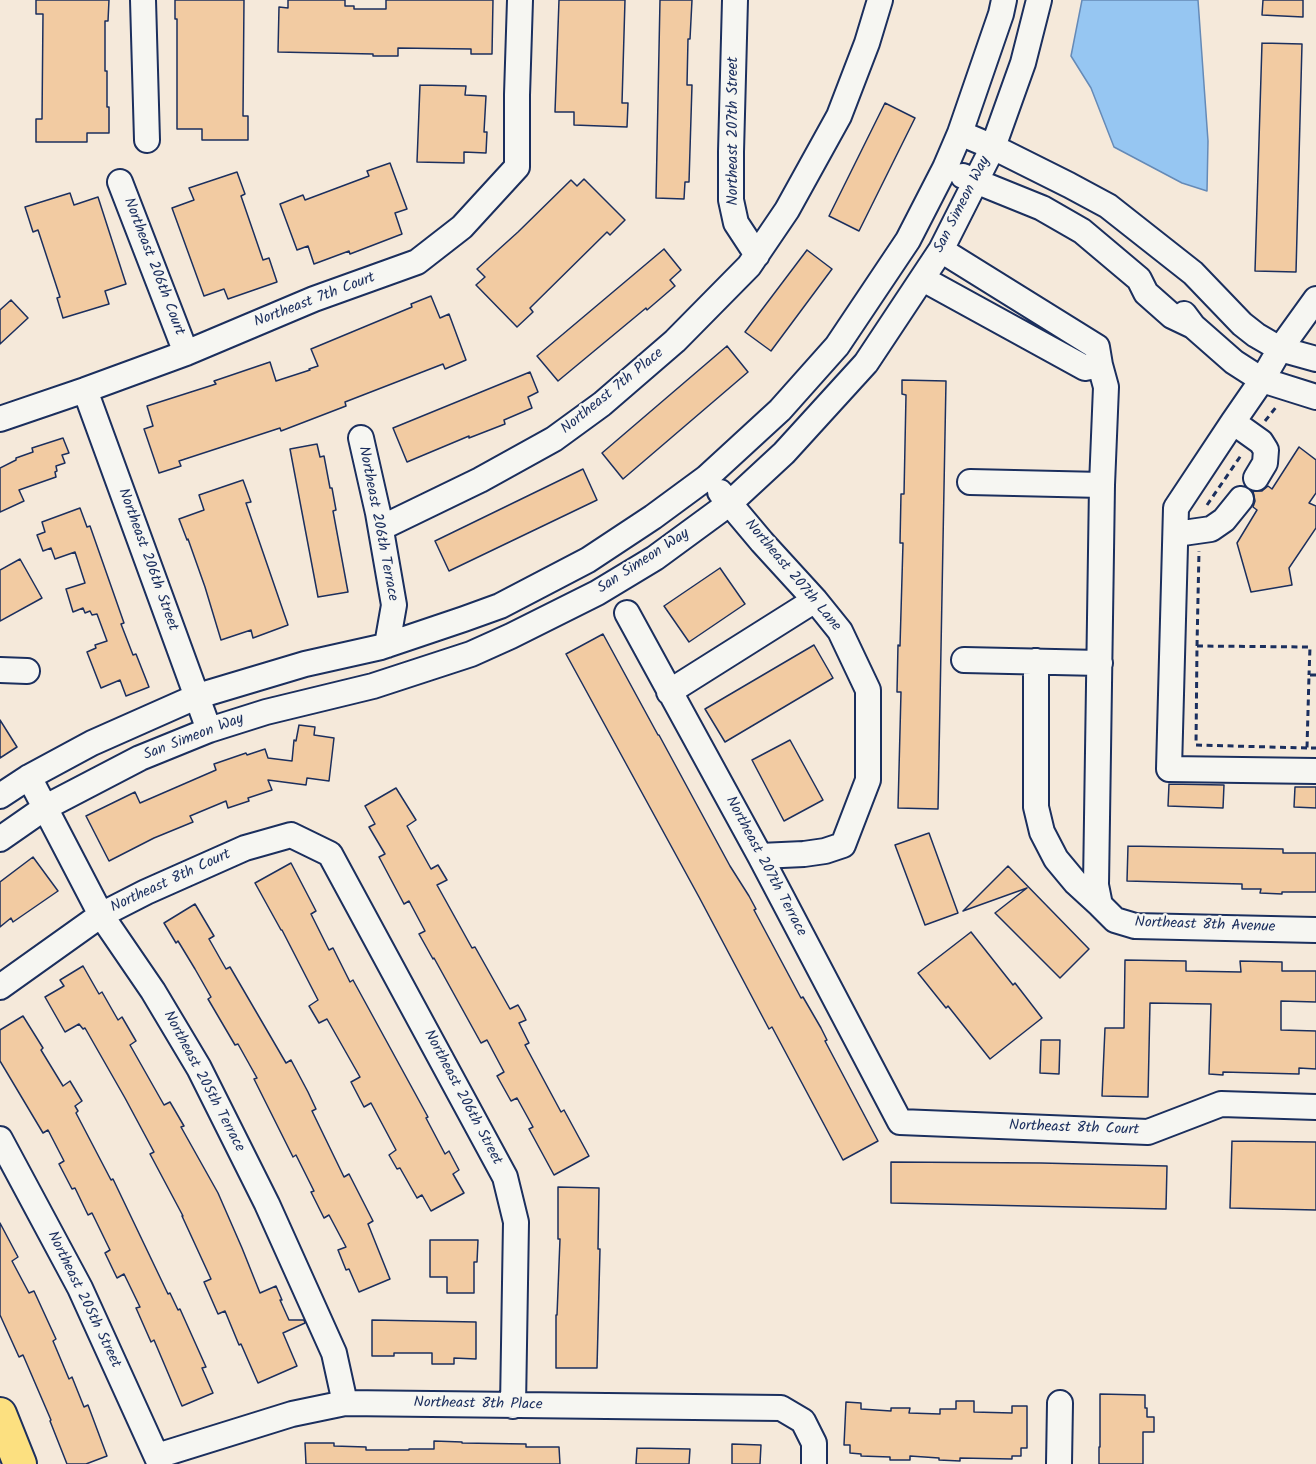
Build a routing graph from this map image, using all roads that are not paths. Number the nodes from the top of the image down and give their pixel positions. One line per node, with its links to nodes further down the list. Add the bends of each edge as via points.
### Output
1 (143, 0): 8 (street)
2 (520, 0): 22 (street, Northeast 7th Court, via 517,167 462,227 417,262)
3 (735, 0): 14 (street, Northeast 207th Street, via 731,200 736,223)
4 (880, 0): 14 (street, Northeast 7th Place, via 839,116)
5 (1004, 0): 7 (street)
6 (1039, 0): 9 (street, San Simeon Way, via 1023,63)
7 (960, 133): 9 (street); 10 (street)
8 (147, 140)
9 (993, 147): 12 (street, San Simeon Way); 16 (street, via 1108,206 1193,273)
10 (945, 168): 12 (street); 31 (street, via 908,240 837,346 780,410)
11 (120, 182): 22 (street, Northeast 206th Court)
12 (976, 182): 13 (street, San Simeon Way); 18 (street, via 1042,208 1082,231 1139,279 1155,285)
13 (942, 250): 15 (street, San Simeon Way); 19 (street)
14 (757, 255): 37 (street, Northeast 7th Place, via 675,341 602,404 554,439)
15 (922, 279): 21 (street); 36 (street, San Simeon Way, via 866,363 784,453)
16 (1218, 299): 18 (street); 20 (street, via 1242,324)
17 (1316, 299): 20 (street)
18 (1193, 326): 25 (street, via 1234,362)
19 (1069, 329): 21 (street); 24 (street, via 1097,347)
20 (1280, 349): 23 (street); 25 (street)
21 (1055, 351): 24 (street, via 1085,368)
22 (186, 352): 26 (street, Northeast 7th Court)
23 (1316, 359)
24 (1100, 365): 34 (street, via 1106,387)
25 (1262, 380): 27 (street); 29 (street)
26 (85, 390): 28 (street, Northeast 7th Court); 50 (street, Northeast 206th Street)
27 (1316, 397)
28 (0, 419)
29 (1233, 422): 32 (street, via 1266,450 1265,463); 38 (street, via 1176,508)
30 (361, 438): 37 (street, Northeast 206th Terrace)
31 (706, 478): 36 (street, Northeast 207th Lane); 41 (street, via 588,560 500,606)
32 (1256, 478)
33 (970, 482): 34 (street)
34 (1102, 485): 46 (street)
35 (1241, 498): 38 (street, via 1224,520 1211,529)
36 (730, 503): 39 (street, Northeast 207th Lane); 43 (street, San Simeon Way, via 655,558 597,593)
37 (381, 528): 42 (street, Northeast 206th Terrace, via 394,605)
38 (1176, 534): 52 (street, via 1169,769)
39 (815, 600): 49 (street); 58 (street, Northeast 207th Lane, via 840,631 868,690 868,780 843,844 825,851)
40 (627, 613): 49 (street, Northeast 207th Terrace)
41 (464, 619): 42 (street); 43 (street)
42 (387, 645): 50 (street, via 305,664)
43 (471, 654): 51 (street, San Simeon Way, via 373,686)
44 (964, 660): 45 (street)
45 (1036, 661): 46 (street); 59 (street, Northeast 8th Avenue, via 1036,807 1042,832 1056,859)
46 (1100, 663): 59 (street, via 1096,885)
47 (0, 670): 48 (street)
48 (27, 671)
49 (669, 692): 58 (street, Northeast 207th Terrace)
50 (198, 696): 51 (street, Northeast 206th Street); 53 (street, via 92,743)
51 (209, 730): 55 (street, San Simeon Way, via 140,758)
52 (1316, 771)
53 (29, 777): 54 (street); 55 (street, Northeast 205th Terrace)
54 (0, 796)
55 (46, 807): 57 (street, San Simeon Way); 60 (street, Northeast 205th Terrace)
56 (291, 835): 60 (street, Northeast 8th Court, via 245,848); 68 (street, Northeast 206th Street, via 330,854 505,1177 516,1222)
57 (0, 839)
58 (760, 856): 64 (street, Northeast 207th Terrace)
59 (1100, 904): 61 (street, Northeast 8th Avenue, via 1115,920 1135,927)
60 (101, 915): 62 (street, Northeast 8th Court); 66 (street, Northeast 205th Terrace, via 199,1068 267,1204 334,1353)
61 (1316, 930)
62 (0, 987)
63 (1316, 1107): 64 (street, Northeast 8th Court, via 1221,1104 1148,1132)
64 (900, 1122)
65 (0, 1139): 70 (street, Northeast 205th Street, via 80,1288)
66 (345, 1403): 68 (street, Northeast 8th Place); 70 (street, Northeast 8th Place, via 292,1413)
67 (1060, 1403): 73 (street)
68 (513, 1406): 72 (street, Northeast 8th Place, via 781,1408 803,1421 814,1443)
69 (0, 1414): 71 (main road)
70 (159, 1460)
71 (20, 1464)
72 (814, 1464)
73 (1059, 1464)

